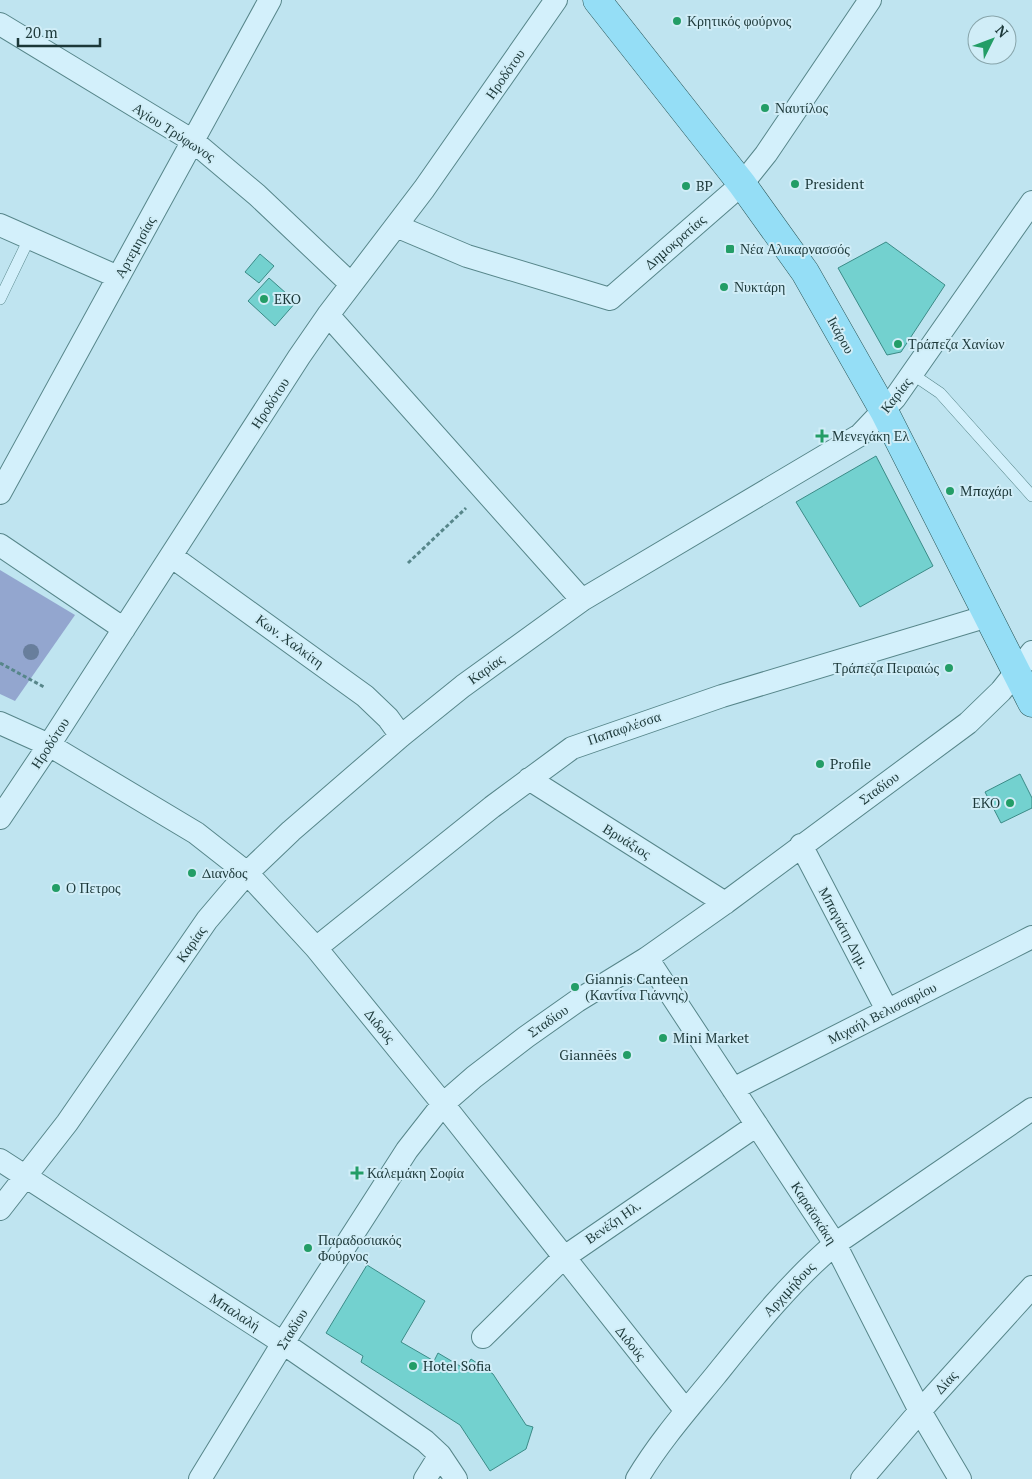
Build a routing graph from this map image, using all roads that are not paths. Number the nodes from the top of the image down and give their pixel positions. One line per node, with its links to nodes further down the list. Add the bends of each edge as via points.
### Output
1 (270, 0): 6 (street, Αρτεμησίας)
2 (556, 0): 10 (street, Ηροδότου)
3 (597, 0): 7 (main road, Ικάρου)
4 (870, 0): 7 (street, Δημοκρατίας, via 766,154)
5 (0, 24): 6 (street, Αγίου Τρύφωνος)
6 (193, 141): 12 (street, Αρτεμησίας); 13 (street, Αγίου Τρύφωνος, via 243,182)
7 (742, 184): 10 (street, Δημοκρατίας, via 610,299 467,256); 17 (main road, Ικάρου, via 805,272)
8 (1031, 205): 16 (street, Καρίας)
9 (0, 225): 11 (street)
10 (396, 226): 13 (street, Ηροδότου)
11 (29, 239): 12 (street); 14 (lane)
12 (118, 277): 18 (street, Αρτεμησίας)
13 (352, 284): 15 (street, Ηροδότου)
14 (0, 299)
15 (328, 315): 21 (street, Ηροδότου); 22 (street)
16 (912, 374): 17 (street, Καρίας); 19 (lane, via 940,393)
17 (884, 412): 22 (street, Καρίας, via 860,435 828,455); 23 (main road, Ικάρου)
18 (0, 494)
19 (1032, 496)
20 (0, 544): 24 (street)
21 (171, 556): 24 (street, Ηροδότου); 28 (street, Κων. Χαλκίτη, via 365,696)
22 (582, 600): 28 (street, Καρίας, via 463,686)
23 (988, 616): 25 (main road, Ικάρου); 30 (street, Παπαφλέσσα, via 722,696 584,742)
24 (124, 629): 29 (street, Ηροδότου)
25 (1024, 662): 26 (main road, Ικάρου); 32 (street, Σταδίου, via 968,723)
26 (1032, 703)
27 (0, 723): 29 (street, Διδούς)
28 (401, 736): 33 (street, Καρίας, via 290,830)
29 (49, 745): 31 (street, Ηροδότου); 33 (street, Διδούς, via 196,834)
30 (529, 779): 34 (street, Βρυάξιος); 36 (street, Παπαφλέσσα)
31 (0, 818)
32 (801, 845): 34 (street, Σταδίου); 38 (street, Μπαγιάτη Δημ.)
33 (247, 872): 36 (street, Διδούς); 44 (street, Καρίας, via 207,920 67,1123)
34 (724, 903): 37 (street, Σταδίου)
35 (1032, 937): 38 (street, Μιχαήλ Βελισσαρίου)
36 (316, 948): 40 (street, Διδούς)
37 (647, 958): 39 (street, Καραϊσκάκη); 40 (street, Σταδίου, via 526,1037)
38 (887, 1010): 39 (street, Μιχαήλ Βελισσαρίου)
39 (733, 1089): 42 (street, Καραϊσκάκη)
40 (443, 1104): 47 (street, Διδούς); 50 (street, Σταδίου, via 407,1150)
41 (1032, 1109): 46 (street, Αρχιμήδους)
42 (757, 1125): 46 (street, Καραϊσκάκη); 47 (street, Βενέζη Ηλ.)
43 (0, 1160): 44 (street, Μπαλαλή)
44 (25, 1176): 45 (street, Καρίας); 50 (street, Μπαλαλή)
45 (0, 1209)
46 (835, 1244): 51 (street, Καραϊσκάκη); 52 (street, Αρχιμήδους, via 794,1282)
47 (563, 1258): 49 (street, Βενέζη Ηλ.); 52 (street, Διδούς)
48 (1032, 1287): 51 (street, Δίας)
49 (483, 1337)
50 (283, 1343): 53 (street, Μπαλαλή, via 425,1441); 54 (street, Σταδίου)
51 (920, 1410): 58 (street, Δίας); 59 (street, Καραϊσκάκη)
52 (686, 1411): 57 (street, Αρχιμήδους)
53 (440, 1455): 55 (street); 56 (street, Μπαλαλή)
54 (200, 1479)
55 (425, 1479)
56 (456, 1479)
57 (637, 1479)
58 (862, 1479)
59 (960, 1479)

